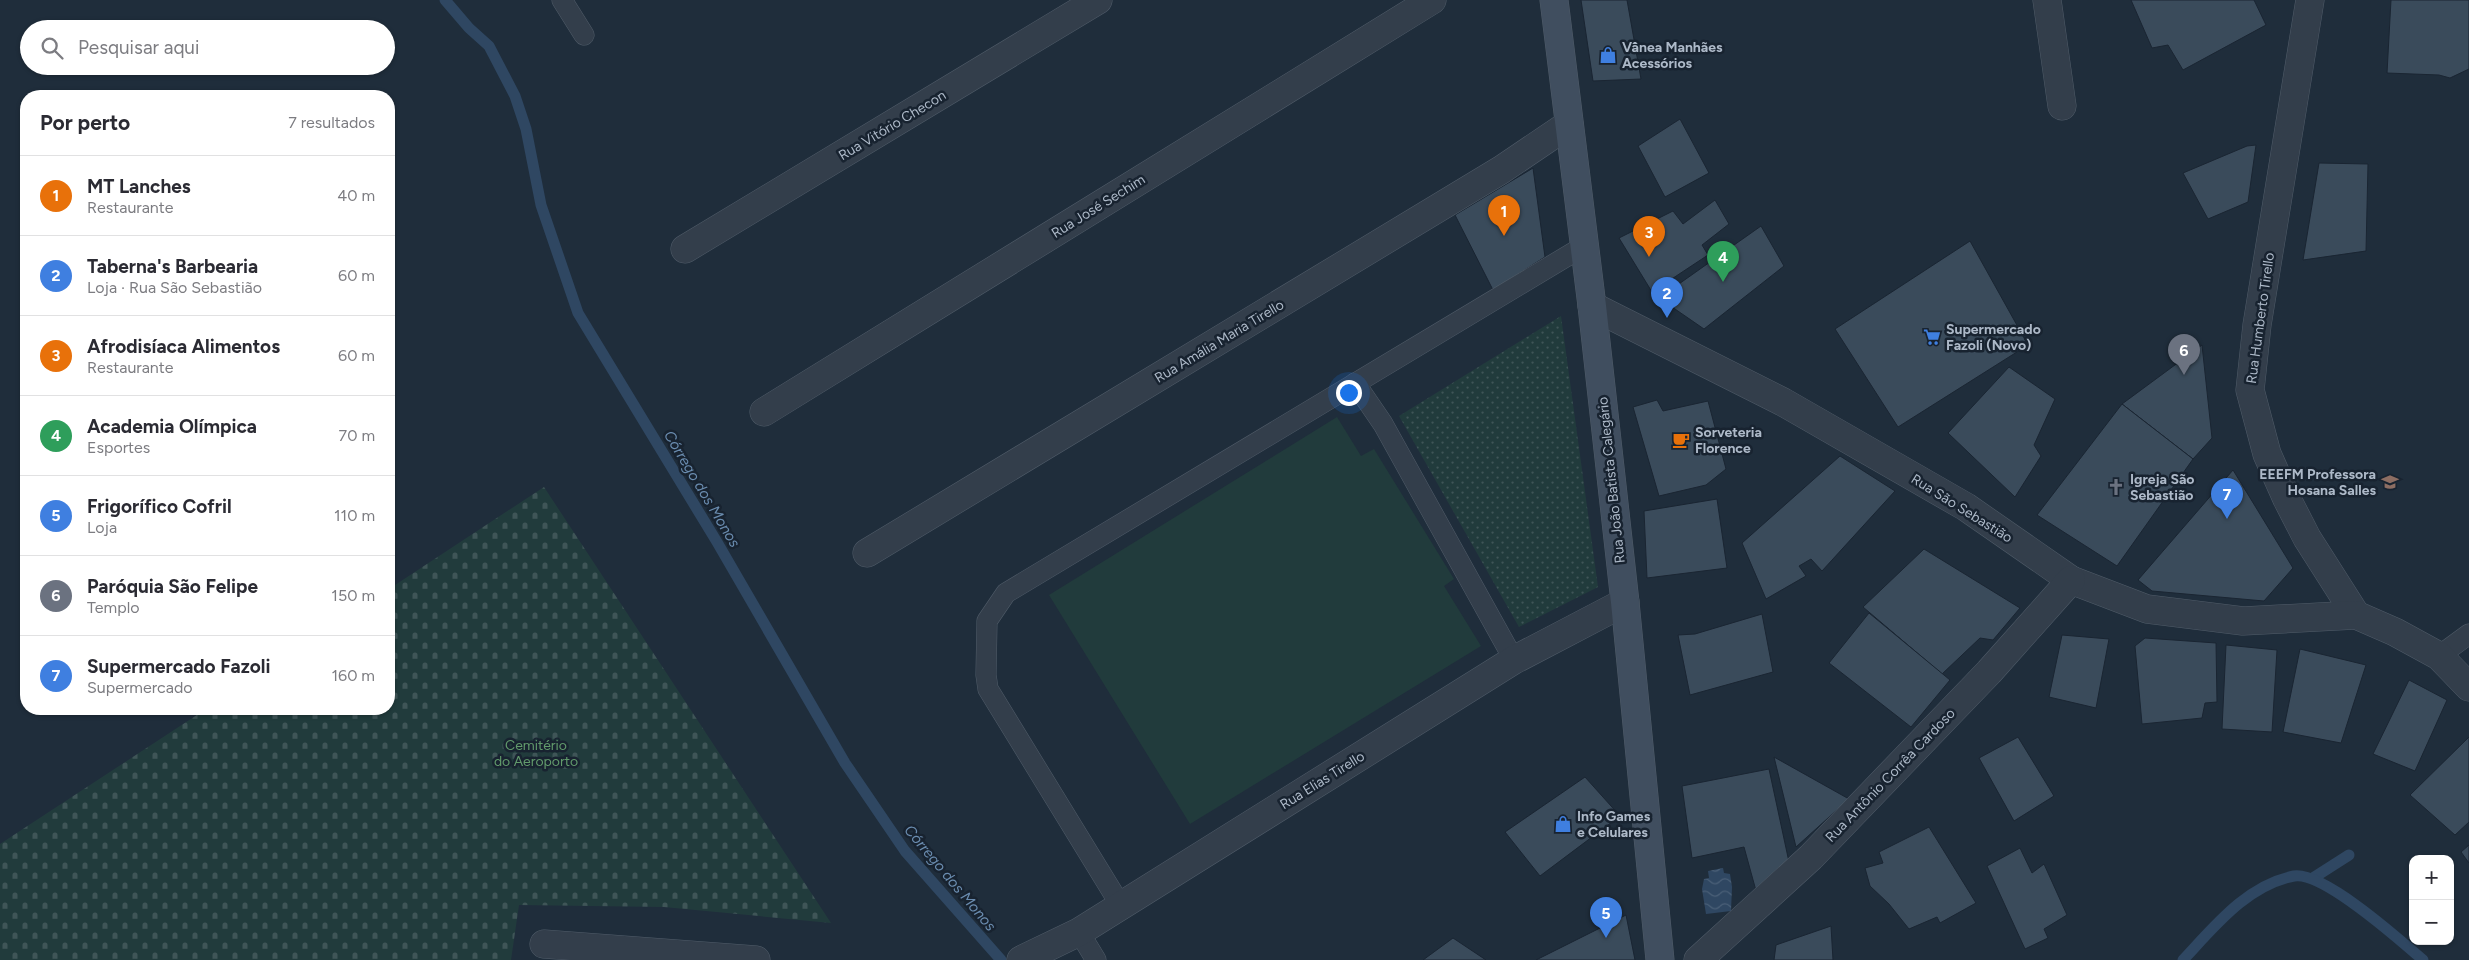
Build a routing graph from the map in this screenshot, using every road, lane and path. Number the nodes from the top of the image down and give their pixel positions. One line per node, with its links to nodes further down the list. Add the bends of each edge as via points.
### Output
1 (562, 0): 7 (lane)
2 (1098, 0): 11 (street, Rua Vitório Checon)
3 (1432, 0): 14 (street, Rua José Sechim)
4 (1554, 0): 9 (street, Rua João Batista Calegário)
5 (2047, 0): 8 (street)
6 (2310, 0): 18 (street, Rua Humberto Tirello, via 2257,325 2250,390 2267,454 2287,499 2307,538)
7 (584, 35)
8 (2062, 106)
9 (1569, 124): 10 (street, Rua João Batista Calegário); 15 (street, Rua Amália Maria Tirello, via 1502,170)
10 (1584, 246): 12 (street, Rua João Batista Calegário); 13 (lane)
11 (685, 249)
12 (1592, 306): 16 (street, Rua São Sebastião, via 1800,411 1966,507); 17 (street, Rua João Batista Calegário)
13 (1355, 383): 21 (lane, via 1383,424); 23 (lane, via 1006,593 988,622 988,689)
14 (764, 412)
15 (867, 553)
16 (2071, 580): 18 (street, Rua São Sebastião, via 2147,609 2243,621); 30 (street, Rua Antônio Corrêa Cardoso, via 1989,672 1811,857)
17 (1625, 602): 21 (street, Rua Elias Tirello); 29 (street, Rua João Batista Calegário)
18 (2356, 615): 20 (street)
19 (2469, 634): 20 (lane)
20 (2439, 656): 22 (street)
21 (1514, 660): 23 (street, Rua Elias Tirello)
22 (2469, 687)
23 (1121, 906): 24 (street, Rua Elias Tirello)
24 (1079, 932): 27 (street, Rua Elias Tirello); 28 (lane)
25 (544, 944): 26 (street)
26 (756, 960)
27 (1020, 960)
28 (1096, 960)
29 (1660, 960)
30 (1698, 960)

